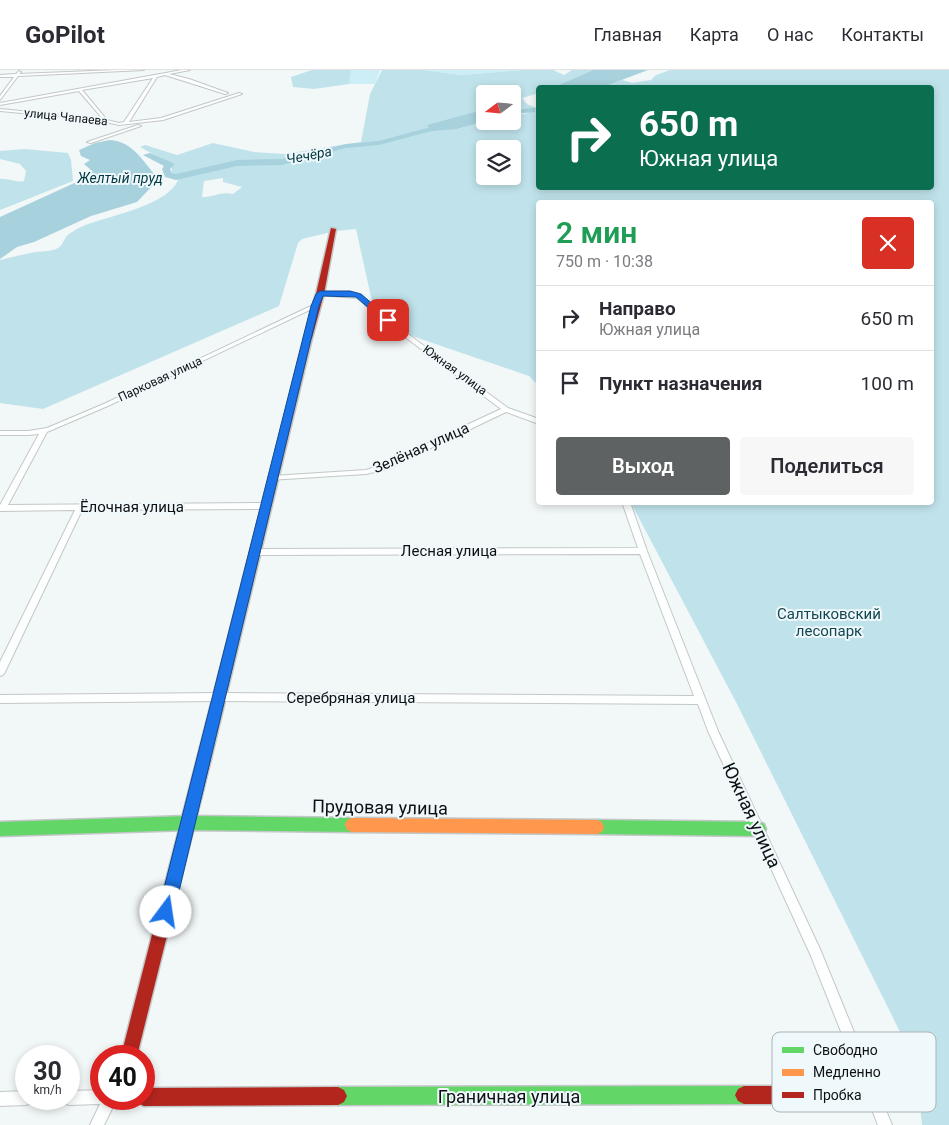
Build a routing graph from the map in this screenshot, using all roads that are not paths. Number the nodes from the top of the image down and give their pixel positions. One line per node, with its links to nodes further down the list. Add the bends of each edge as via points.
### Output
1 (21, 70): 7 (street)
2 (142, 70): 7 (street)
3 (158, 70): 8 (street)
4 (188, 70): 5 (street)
5 (164, 74): 8 (street); 10 (street)
6 (0, 76): 7 (street)
7 (17, 76): 12 (street)
8 (154, 76): 9 (street); 17 (street)
9 (80, 90): 13 (street); 15 (street)
10 (226, 93)
11 (240, 94): 16 (street)
12 (0, 99)
13 (0, 104)
14 (0, 110): 15 (street, улица Чапаева)
15 (105, 120): 18 (street, улица Чапаева)
16 (156, 121): 17 (street); 19 (street)
17 (126, 122): 18 (street)
18 (119, 124): 19 (street, улица Чапаева, via 121,127)
19 (115, 133): 20 (street)
20 (89, 142)
21 (333, 229): 22 (street)
22 (320, 294): 23 (street); 24 (street, Южная улица, via 359,296)
23 (315, 306): 26 (street, Парковая улица, via 108,404); 28 (street)
24 (506, 409): 25 (street, Южная улица); 28 (street, Зелёная улица, via 384,467 366,472)
25 (536, 421)
26 (45, 430): 27 (street, Парковая улица); 32 (street)
27 (0, 433)
28 (272, 478): 30 (street)
29 (627, 505): 33 (street, Южная улица)
30 (265, 506): 31 (street, Ёлочная улица); 34 (street)
31 (80, 507): 32 (street, Ёлочная улица); 35 (street)
32 (1, 508)
33 (643, 551): 34 (street, Лесная улица); 38 (street, Южная улица)
34 (255, 552): 36 (street)
35 (0, 672)
36 (219, 697): 37 (street, Серебряная улица); 38 (street, Серебряная улица); 39 (street)
37 (0, 699)
38 (702, 700): 41 (street, Южная улица)
39 (189, 823): 40 (street, Прудовая улица); 41 (street, Прудовая улица); 43 (street)
40 (0, 829)
41 (759, 829): 42 (street, Южная улица)
42 (848, 1032)
43 (132, 1045)
44 (772, 1096): 45 (street, Граничная улица)
45 (155, 1097)
46 (15, 1098): 47 (street)
47 (0, 1099)
48 (104, 1110): 50 (street)
49 (880, 1112): 51 (street, Южная улица)
50 (97, 1125)
51 (885, 1125)

